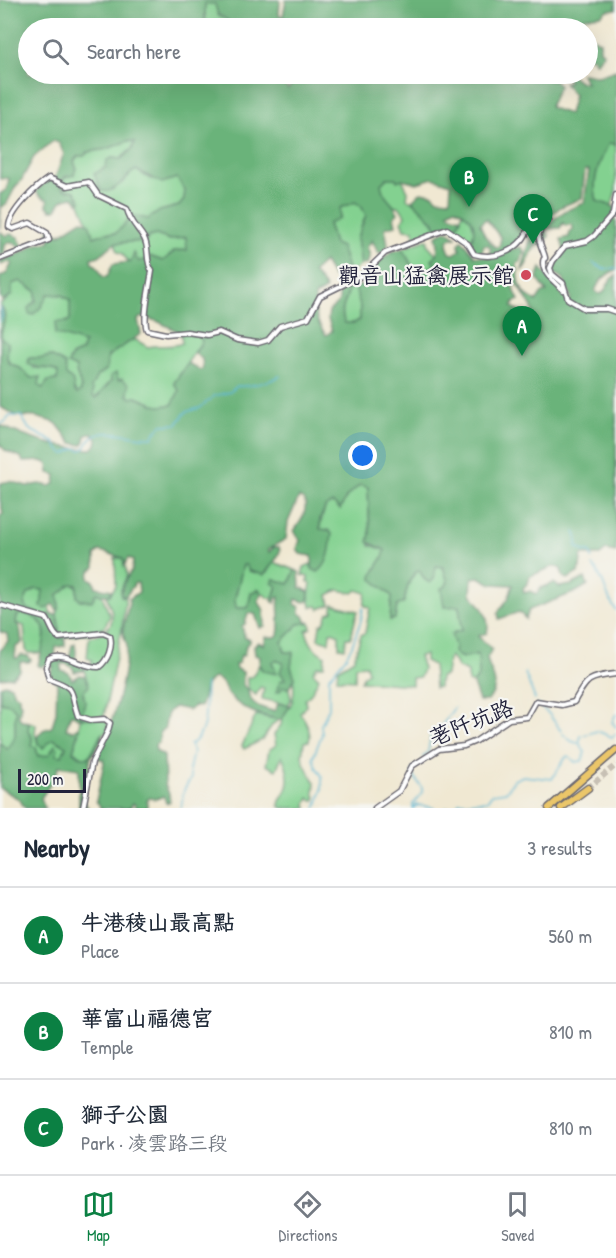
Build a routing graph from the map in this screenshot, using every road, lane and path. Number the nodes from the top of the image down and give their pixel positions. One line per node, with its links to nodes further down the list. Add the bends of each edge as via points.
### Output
1 (616, 195): 3 (street, via 613,214 599,231 587,241 565,246 551,264 552,274 563,283)
2 (0, 259): 3 (street, via 49,240 47,232 30,223 9,227 20,206 49,178 67,186 89,182 98,195 127,210 144,238 152,271 146,328 155,333 219,332 258,343 268,340 280,326 308,318 320,296 361,276 389,250 447,229 468,244 474,254 493,257 521,241 542,217 549,220 540,230 538,240 545,256 543,264 546,273)
3 (564, 290): 4 (street, via 568,299 585,309)
4 (616, 312)
5 (0, 605): 9 (street, via 46,618 59,638 103,633 110,636 108,655 99,667 57,656 49,659 46,667 49,679 71,691 78,716 110,723 92,762)
6 (616, 674): 10 (street, 荖阡坑路, via 586,681 574,702 562,705 536,701 527,717 509,719 464,746 439,749 409,769 399,791)
7 (616, 750): 11 (highway)
8 (588, 788): 12 (highway)
9 (83, 808)
10 (375, 808)
11 (549, 808)
12 (561, 808)

